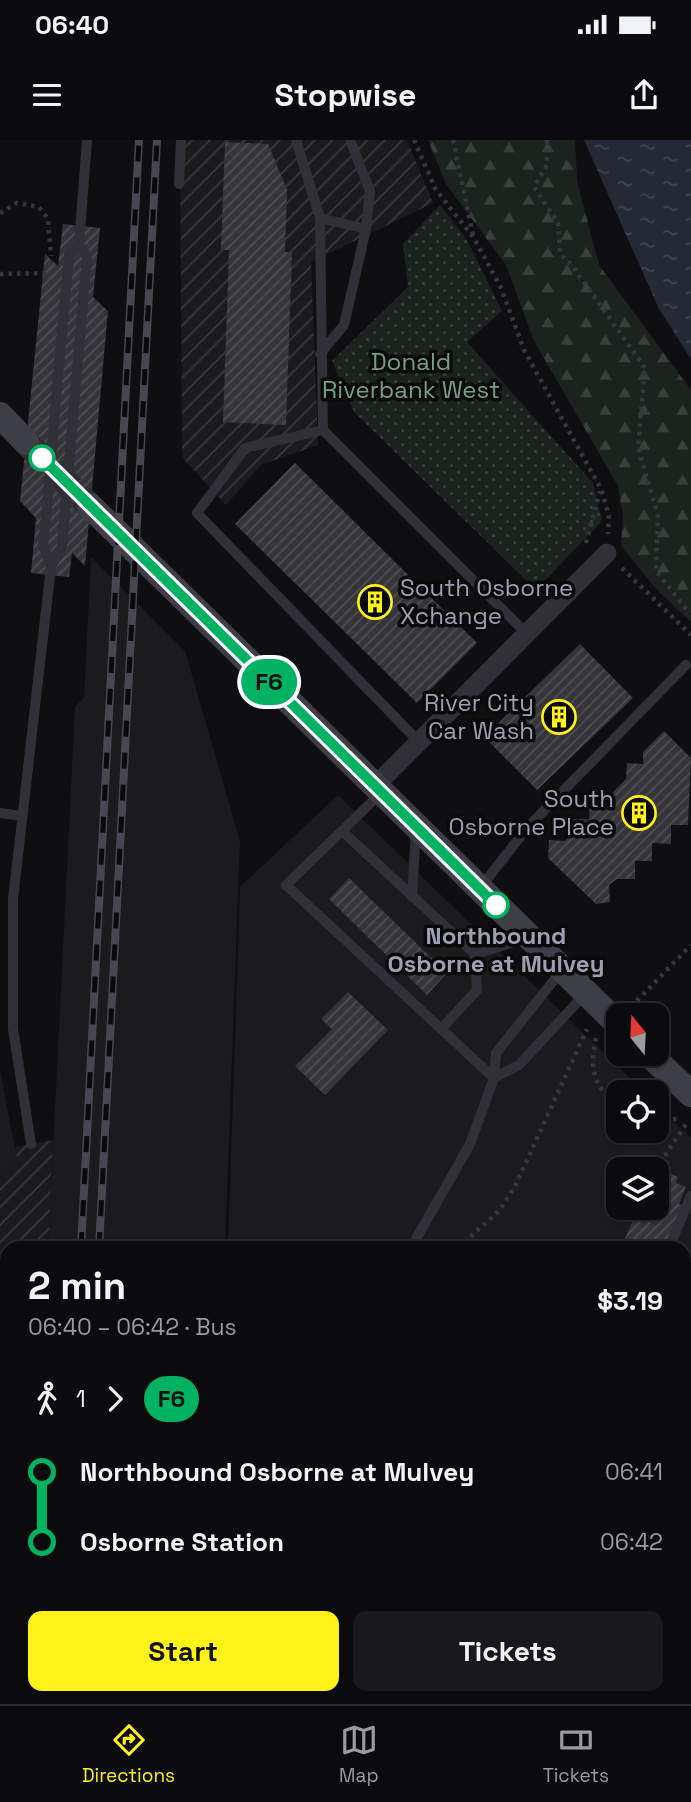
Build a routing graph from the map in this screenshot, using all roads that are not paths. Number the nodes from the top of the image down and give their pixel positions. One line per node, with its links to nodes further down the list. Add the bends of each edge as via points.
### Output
1 (87, 140): 8 (lane)
2 (181, 140): 5 (lane)
3 (296, 140): 6 (lane)
4 (350, 140): 7 (lane, via 370,191)
5 (179, 184)
6 (320, 218): 7 (lane); 9 (lane)
7 (366, 229): 9 (lane, via 344,325)
8 (79, 244): 15 (lane, bridge, via 87,257 62,547); 15 (lane, bridge, via 69,255 43,545)
9 (320, 354): 11 (lane)
10 (0, 415): 12 (main road)
11 (323, 430): 16 (lane); 18 (lane, via 245,448 197,513)
12 (26, 442)
13 (90, 506): 19 (main road)
14 (607, 553): 16 (street)
15 (51, 567): 21 (lane)
16 (527, 634): 18 (street)
17 (686, 665): 24 (lane, via 528,827)
18 (419, 742): 19 (street)
19 (378, 789): 22 (main road); 23 (lane)
20 (0, 813): 21 (lane)
21 (21, 816): 35 (lane, via 13,899 13,1028)
22 (416, 827): 24 (main road); 25 (lane)
23 (342, 831): 25 (lane); 31 (lane, via 286,885)
24 (480, 888): 26 (main road)
25 (412, 897): 27 (lane)
26 (529, 938): 27 (lane); 28 (main road)
27 (475, 954): 31 (lane, via 477,990)
28 (562, 970): 29 (main road); 33 (lane, via 496,1052)
29 (586, 993): 30 (main road); 33 (lane, via 519,1065)
30 (606, 1029)
31 (441, 1030): 33 (lane)
32 (662, 1066): 34 (main road)
33 (494, 1078): 37 (lane, via 470,1144)
34 (691, 1094)
35 (31, 1144)
36 (691, 1196): 38 (lane)
37 (416, 1239)
38 (672, 1241)

